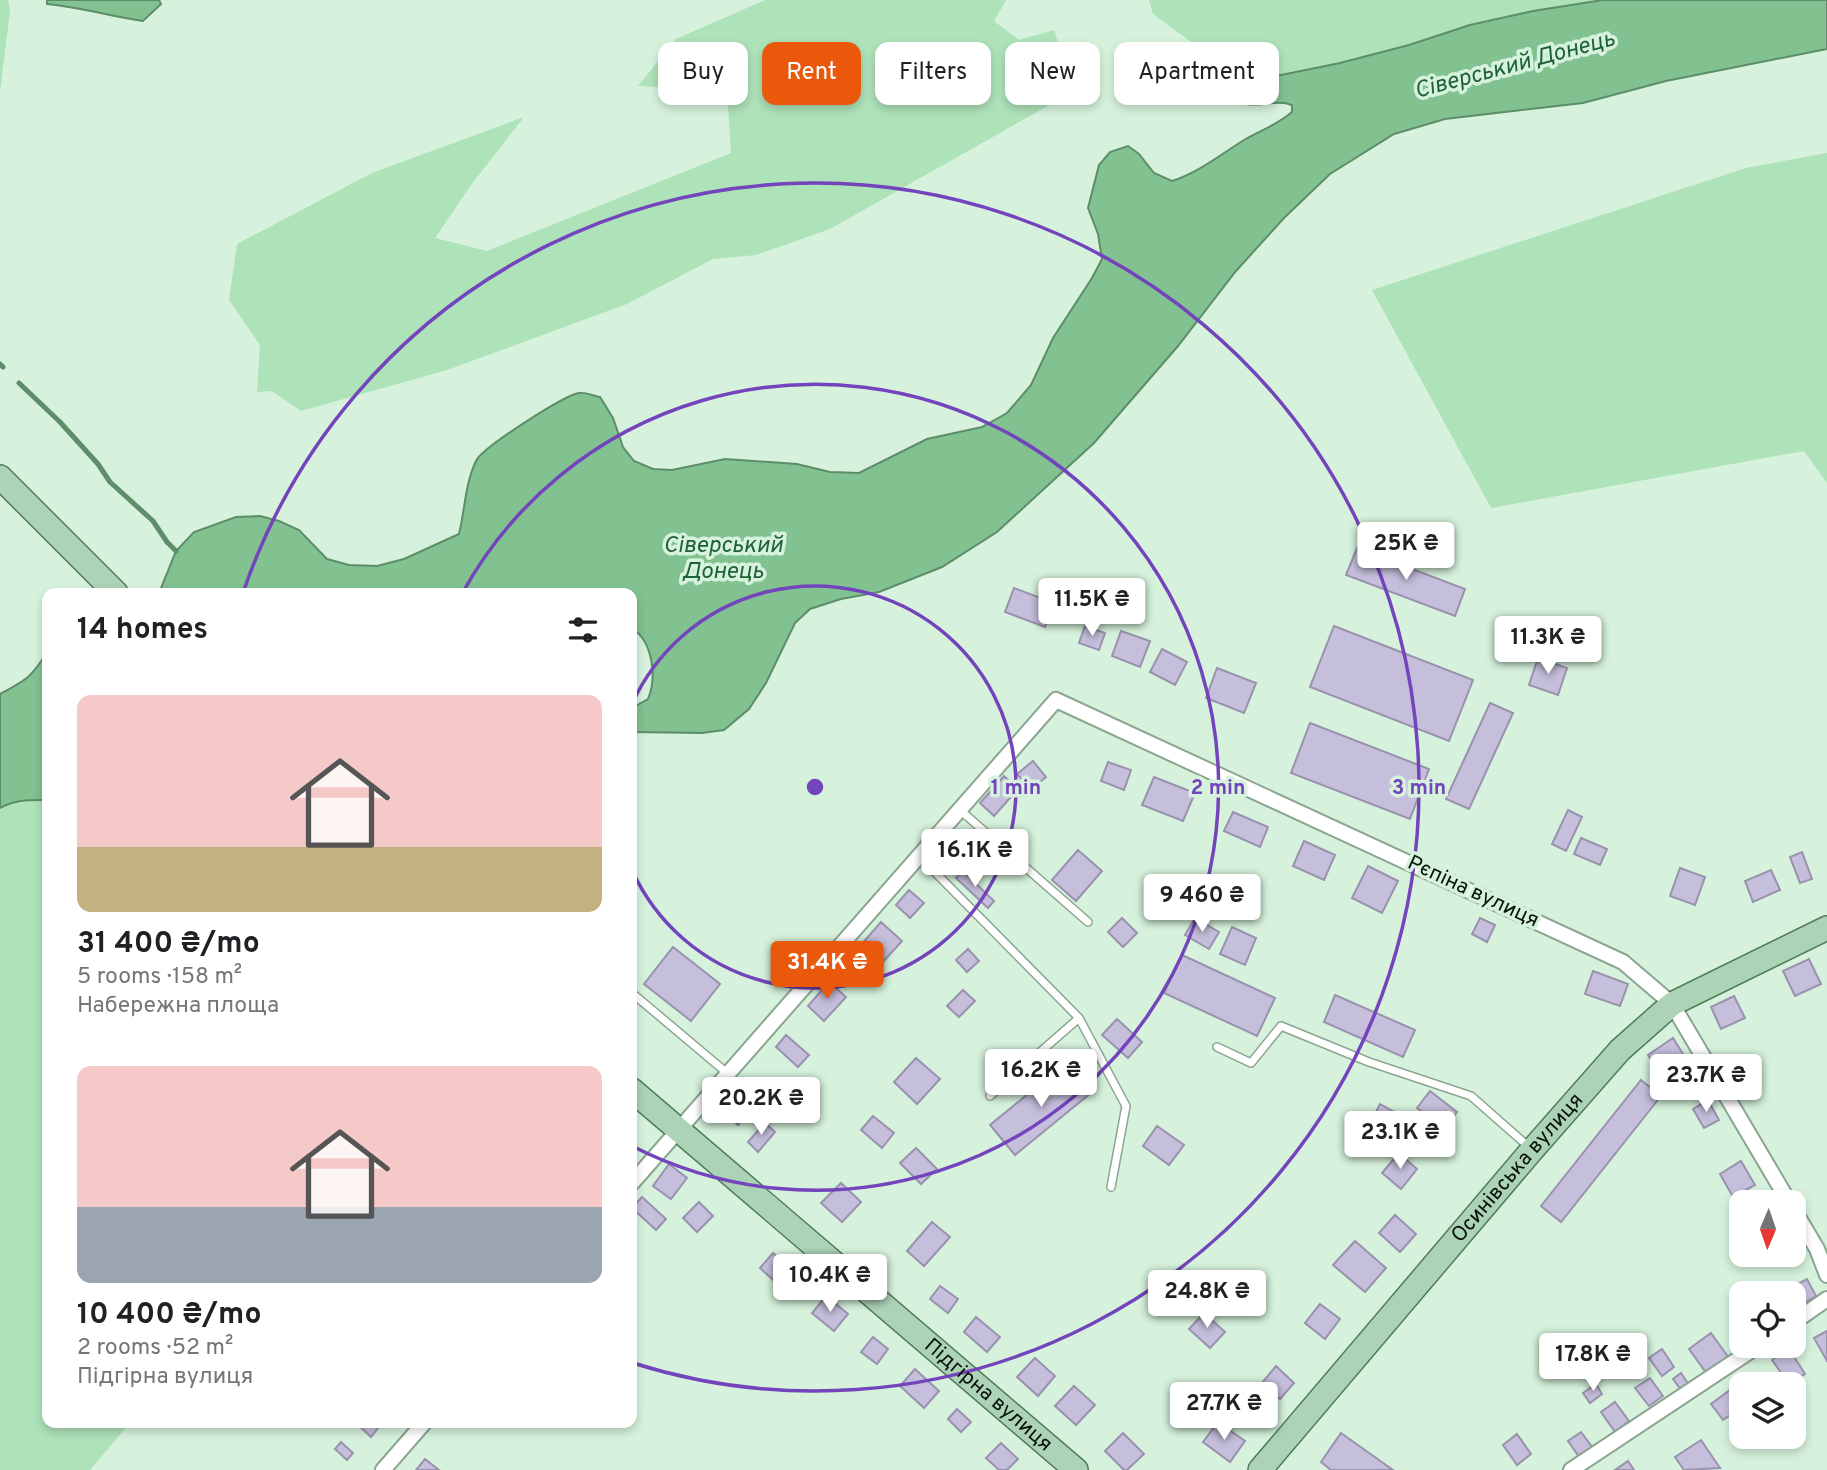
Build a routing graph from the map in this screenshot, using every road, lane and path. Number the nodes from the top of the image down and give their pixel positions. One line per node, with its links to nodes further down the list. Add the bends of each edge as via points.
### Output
1 (0, 477): 2 (main road)
2 (111, 588)
3 (959, 809): 4 (street); 5 (lane); 8 (street, Рєпіна вулиця, via 1056,700 1623,962)
4 (918, 855): 9 (lane); 11 (street)
5 (1088, 922)
6 (1827, 928): 8 (main road, Осинівська вулиця)
7 (637, 996): 11 (lane)
8 (1672, 1004): 15 (main road, Осинівська вулиця, via 1620,1050); 18 (street, Рєпіна вулиця)
9 (1079, 1018): 13 (lane); 17 (lane, via 1126,1106)
10 (1217, 1047): 15 (lane, via 1251,1063 1281,1026 1471,1096)
11 (727, 1073): 14 (street)
12 (637, 1094): 14 (main road, Підгірна вулиця)
13 (990, 1096)
14 (678, 1129): 16 (street); 27 (main road, Підгірна вулиця)
15 (1532, 1150): 28 (main road, Осинівська вулиця)
16 (637, 1177)
17 (1111, 1187)
18 (1782, 1190)
19 (1806, 1225): 20 (street)
20 (1822, 1246): 21 (street)
21 (1827, 1275)
22 (1827, 1300): 23 (street)
23 (1806, 1314)
24 (1740, 1358): 29 (street)
25 (420, 1428): 26 (street)
26 (383, 1470)
27 (1076, 1470)
28 (1259, 1470)
29 (1571, 1470)

